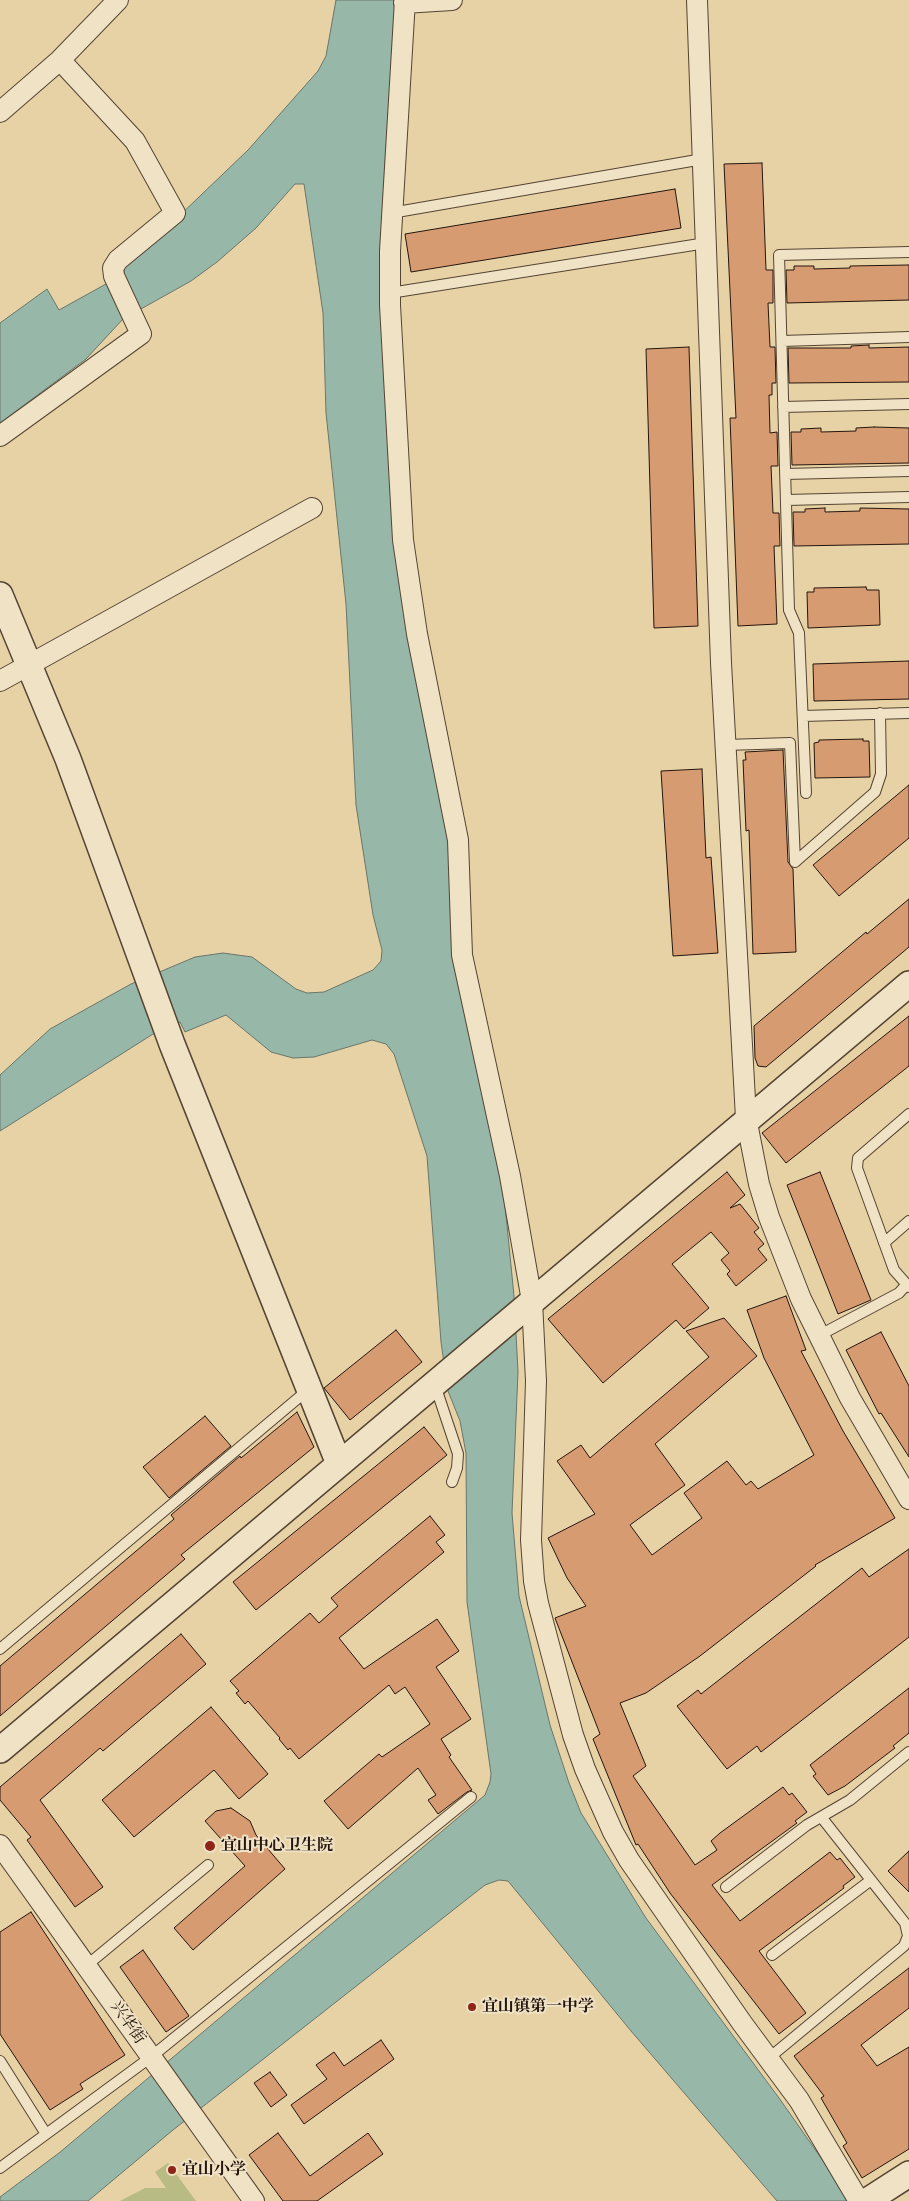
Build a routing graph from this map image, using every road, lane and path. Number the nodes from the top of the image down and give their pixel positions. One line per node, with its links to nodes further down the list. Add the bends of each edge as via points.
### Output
1 (118, 0): 5 (street)
2 (452, 0): 4 (street)
3 (697, 0): 7 (street)
4 (405, 2): 8 (street)
5 (60, 60): 6 (street); 16 (street, via 135,141 175,213 118,260 113,268 141,334)
6 (0, 112)
7 (703, 159): 8 (lane); 9 (street)
8 (391, 213): 11 (street)
9 (706, 243): 11 (lane); 28 (street)
10 (909, 252): 13 (lane, via 779,255)
11 (390, 293): 36 (street, via 403,540 409,587 458,840 462,955 510,1176)
12 (909, 337): 13 (lane)
13 (782, 341): 15 (lane)
14 (909, 404): 15 (lane)
15 (783, 408): 18 (lane)
16 (0, 436)
17 (909, 471): 18 (lane)
18 (785, 474): 20 (lane)
19 (909, 497): 20 (lane)
20 (786, 500): 27 (lane, via 789,610 799,633)
21 (312, 508): 23 (street)
22 (0, 595): 23 (street)
23 (30, 664): 24 (street); 39 (street, via 107,862 172,1044)
24 (0, 681)
25 (909, 713): 26 (lane)
26 (880, 714): 27 (lane); 28 (lane, via 881,774 876,792 795,862 790,743)
27 (803, 716): 29 (lane)
28 (725, 745): 32 (street, via 742,1085)
29 (806, 793)
30 (909, 984): 32 (street)
31 (909, 1114): 34 (lane, via 858,1158 859,1176)
32 (747, 1121): 36 (street); 37 (street, via 768,1217)
33 (909, 1222): 34 (lane)
34 (884, 1243): 35 (lane, via 894,1270)
35 (908, 1286): 37 (lane, via 899,1294)
36 (524, 1308): 38 (street); 55 (street, via 536,1381 532,1560 538,1603 573,1735 598,1803 629,1860 742,2024)
37 (818, 1336): 42 (street)
38 (439, 1380): 40 (street); 41 (lane, via 458,1454)
39 (309, 1389): 40 (street); 43 (lane)
40 (339, 1464): 44 (street)
41 (452, 1482)
42 (909, 1499)
43 (0, 1649)
44 (0, 1750)
45 (909, 1752): 47 (lane, via 850,1800)
46 (471, 1797): 56 (lane)
47 (822, 1818): 50 (lane); 51 (lane, via 807,1825)
48 (0, 1845): 54 (street, 兴华街)
49 (208, 1865): 54 (lane)
50 (871, 1880): 52 (lane); 53 (lane)
51 (726, 1887)
52 (907, 1921): 55 (lane, via 908,1936 904,1946)
53 (772, 1955)
54 (86, 1966): 56 (street, 兴华街)
55 (770, 2058): 62 (street, via 822,2134)
56 (152, 2060): 58 (lane); 61 (street, 兴华街)
57 (0, 2061): 58 (lane)
58 (46, 2134): 59 (lane)
59 (0, 2168)
60 (909, 2174): 63 (street)
61 (254, 2201)
62 (859, 2201)
63 (867, 2201)

